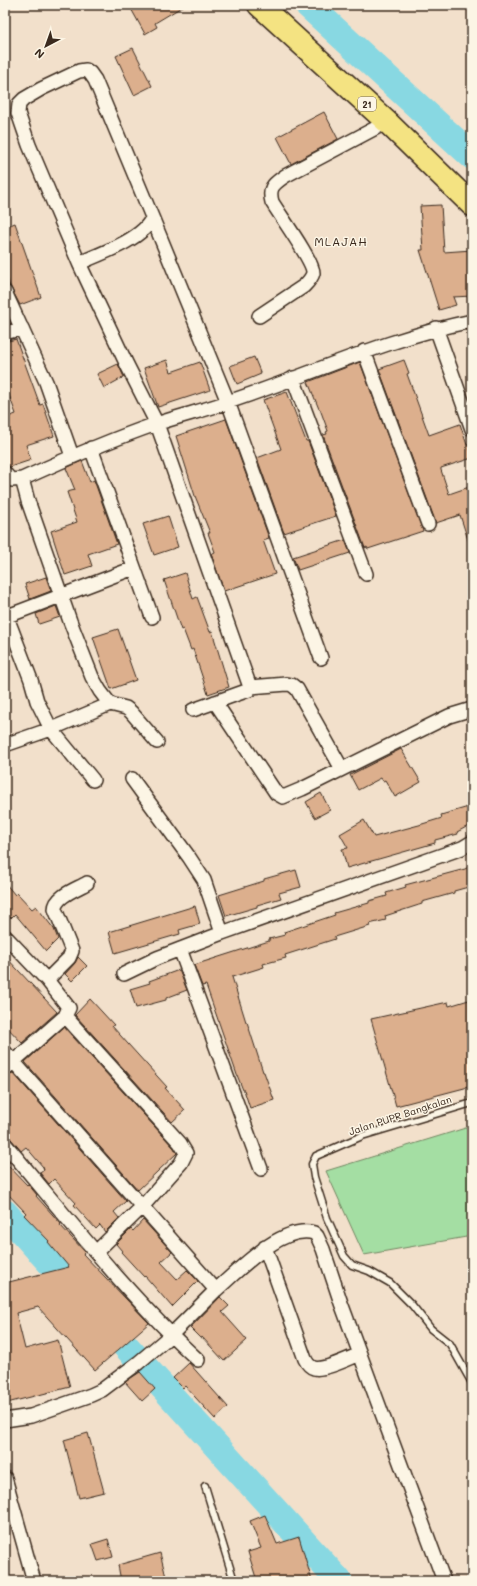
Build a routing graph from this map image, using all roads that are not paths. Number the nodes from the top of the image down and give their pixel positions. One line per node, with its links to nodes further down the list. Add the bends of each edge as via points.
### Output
1 (259, 5): 2 (highway, 21)
2 (387, 122): 3 (highway, 21); 7 (street, via 285,176 272,187 272,202 312,266 313,273 304,286)
3 (472, 205)
4 (152, 217): 5 (street, via 145,230 135,237); 5 (street, via 90,73 86,70 79,71 24,99 19,104 18,113); 14 (street)
5 (78, 263): 15 (street)
6 (5, 292): 9 (street)
7 (259, 316)
8 (472, 321): 10 (street)
9 (22, 328): 11 (street); 18 (street, via 46,382)
10 (436, 328): 12 (street); 16 (street)
11 (5, 333)
12 (364, 351): 13 (street); 21 (street)
13 (293, 378): 14 (street); 23 (street)
14 (228, 402): 15 (street); 27 (street)
15 (157, 424): 17 (street); 28 (street)
16 (472, 429)
17 (91, 448): 18 (street); 22 (street)
18 (72, 456): 20 (street)
19 (5, 472): 20 (street, via 12,480)
20 (22, 479): 24 (street)
21 (428, 524)
22 (134, 568): 24 (street); 26 (street)
23 (366, 574)
24 (61, 595): 25 (street); 30 (street, via 92,677)
25 (6, 615): 33 (street, via 37,701)
26 (152, 617)
27 (321, 658)
28 (250, 687): 29 (street, via 249,690); 36 (street, via 287,684 297,689)
29 (215, 702): 32 (street); 36 (street, via 278,795 286,796)
30 (110, 704): 33 (street); 34 (street, via 131,712)
31 (472, 708): 36 (street, via 449,716)
32 (193, 710)
33 (51, 729): 35 (street); 38 (street)
34 (157, 742)
35 (5, 745)
36 (342, 768)
37 (132, 779): 41 (street, via 204,880)
38 (93, 780)
39 (472, 842): 41 (street, via 462,848)
40 (87, 883): 45 (street, via 60,898 55,905 72,951 69,958)
41 (222, 933): 43 (street)
42 (5, 936): 45 (street)
43 (180, 949): 44 (street); 50 (street)
44 (124, 974)
45 (47, 980): 46 (street, via 69,1008)
46 (65, 1016): 47 (street); 51 (street, via 180,1143 186,1153 181,1163)
47 (8, 1061): 51 (street)
48 (472, 1103): 58 (lane, Jalan PUPR Bangkalan, via 362,1136 316,1156 312,1164 327,1218 344,1256 352,1265 390,1283 431,1328 450,1344)
49 (5, 1144): 53 (street)
50 (261, 1169)
51 (142, 1207): 53 (street); 54 (street)
52 (266, 1247): 54 (street); 56 (street, via 302,1354 308,1364 320,1369); 56 (street, via 293,1234 316,1234)
53 (96, 1252): 55 (street)
54 (216, 1290): 55 (street)
55 (171, 1335): 57 (street); 59 (street, via 102,1390 31,1416)
56 (360, 1354): 64 (street)
57 (198, 1360)
58 (472, 1382)
59 (5, 1420)
60 (5, 1478): 62 (street)
61 (205, 1486): 63 (lane)
62 (34, 1581)
63 (234, 1581)
64 (444, 1581)

